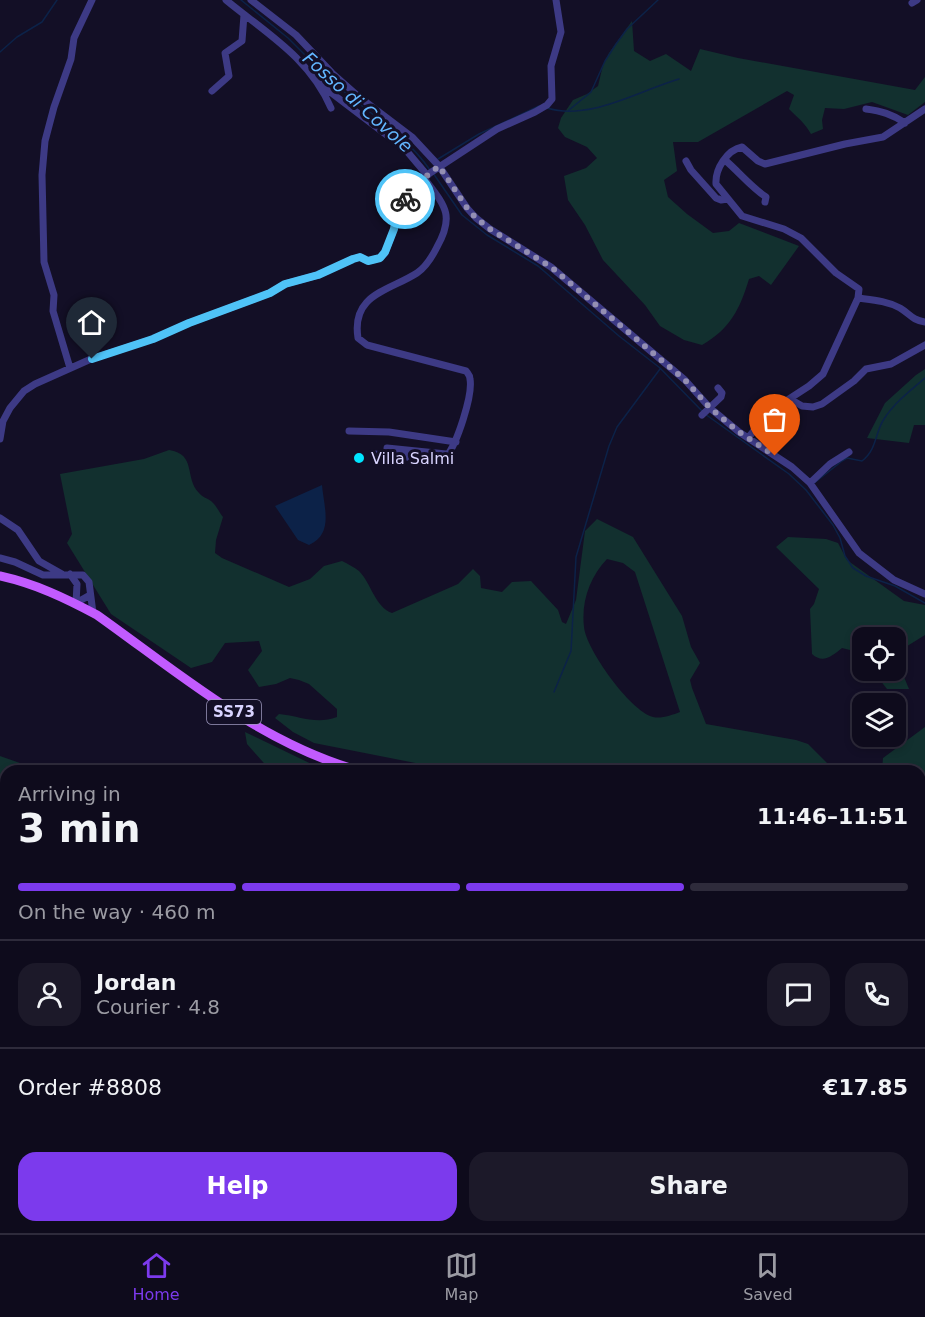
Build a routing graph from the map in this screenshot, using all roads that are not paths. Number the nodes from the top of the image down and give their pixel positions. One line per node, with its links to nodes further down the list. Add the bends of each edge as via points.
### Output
1 (92, 0): 20 (street, via 74,38 54,107 42,175 44,262)
2 (226, 0): 5 (street)
3 (251, 0): 6 (street, via 296,35)
4 (556, 0): 14 (street, via 561,32 551,66 552,99)
5 (244, 15): 6 (street); 7 (street, via 242,41 225,53 229,76)
6 (327, 78): 8 (street); 14 (street); 14 (street, via 412,136 428,153)
7 (212, 91)
8 (331, 108)
9 (866, 109): 11 (street, via 887,113)
10 (925, 109): 11 (street)
11 (905, 123): 12 (street, via 883,137 765,164 742,147)
12 (725, 160): 15 (street, via 716,171 716,184); 16 (street, via 766,197)
13 (686, 161): 15 (street, via 717,198)
14 (432, 170): 20 (street, via 397,210 394,229 380,258 353,259); 23 (street, via 476,218 551,267 685,380); 27 (street, via 448,219 442,238 419,272 369,298 357,331 362,343 466,370 470,387)
15 (728, 199): 17 (street, via 742,216 801,238 836,273 859,289)
16 (765, 202)
17 (858, 298): 18 (street, via 882,301); 22 (street, via 823,374)
18 (925, 322)
19 (925, 345): 22 (street, via 891,364 866,369 822,404 802,406)
20 (70, 368): 26 (street, via 24,391 3,421)
21 (718, 388): 23 (street, via 721,397)
22 (790, 399): 25 (street, via 769,412)
23 (706, 411): 25 (street)
24 (349, 431): 27 (street, via 389,432)
25 (748, 438): 32 (street)
26 (0, 439)
27 (456, 442): 31 (street)
28 (387, 448): 31 (street)
29 (849, 452): 32 (street)
30 (374, 454): 31 (street, via 429,459)
31 (449, 454)
32 (810, 483): 39 (street, via 859,553 894,580)
33 (0, 518): 35 (street, via 18,530 39,561)
34 (0, 558): 35 (street, via 43,575)
35 (62, 574): 36 (street)
36 (70, 574): 38 (street); 41 (street, via 86,578)
37 (0, 576): 40 (main road, SS73)
38 (77, 590): 40 (street); 42 (street)
39 (925, 594)
40 (61, 595): 42 (main road, SS73)
41 (90, 595): 42 (street); 43 (street)
42 (76, 603): 43 (main road, SS73)
43 (93, 613): 44 (main road, SS73, via 246,721 294,747)
44 (344, 765)

